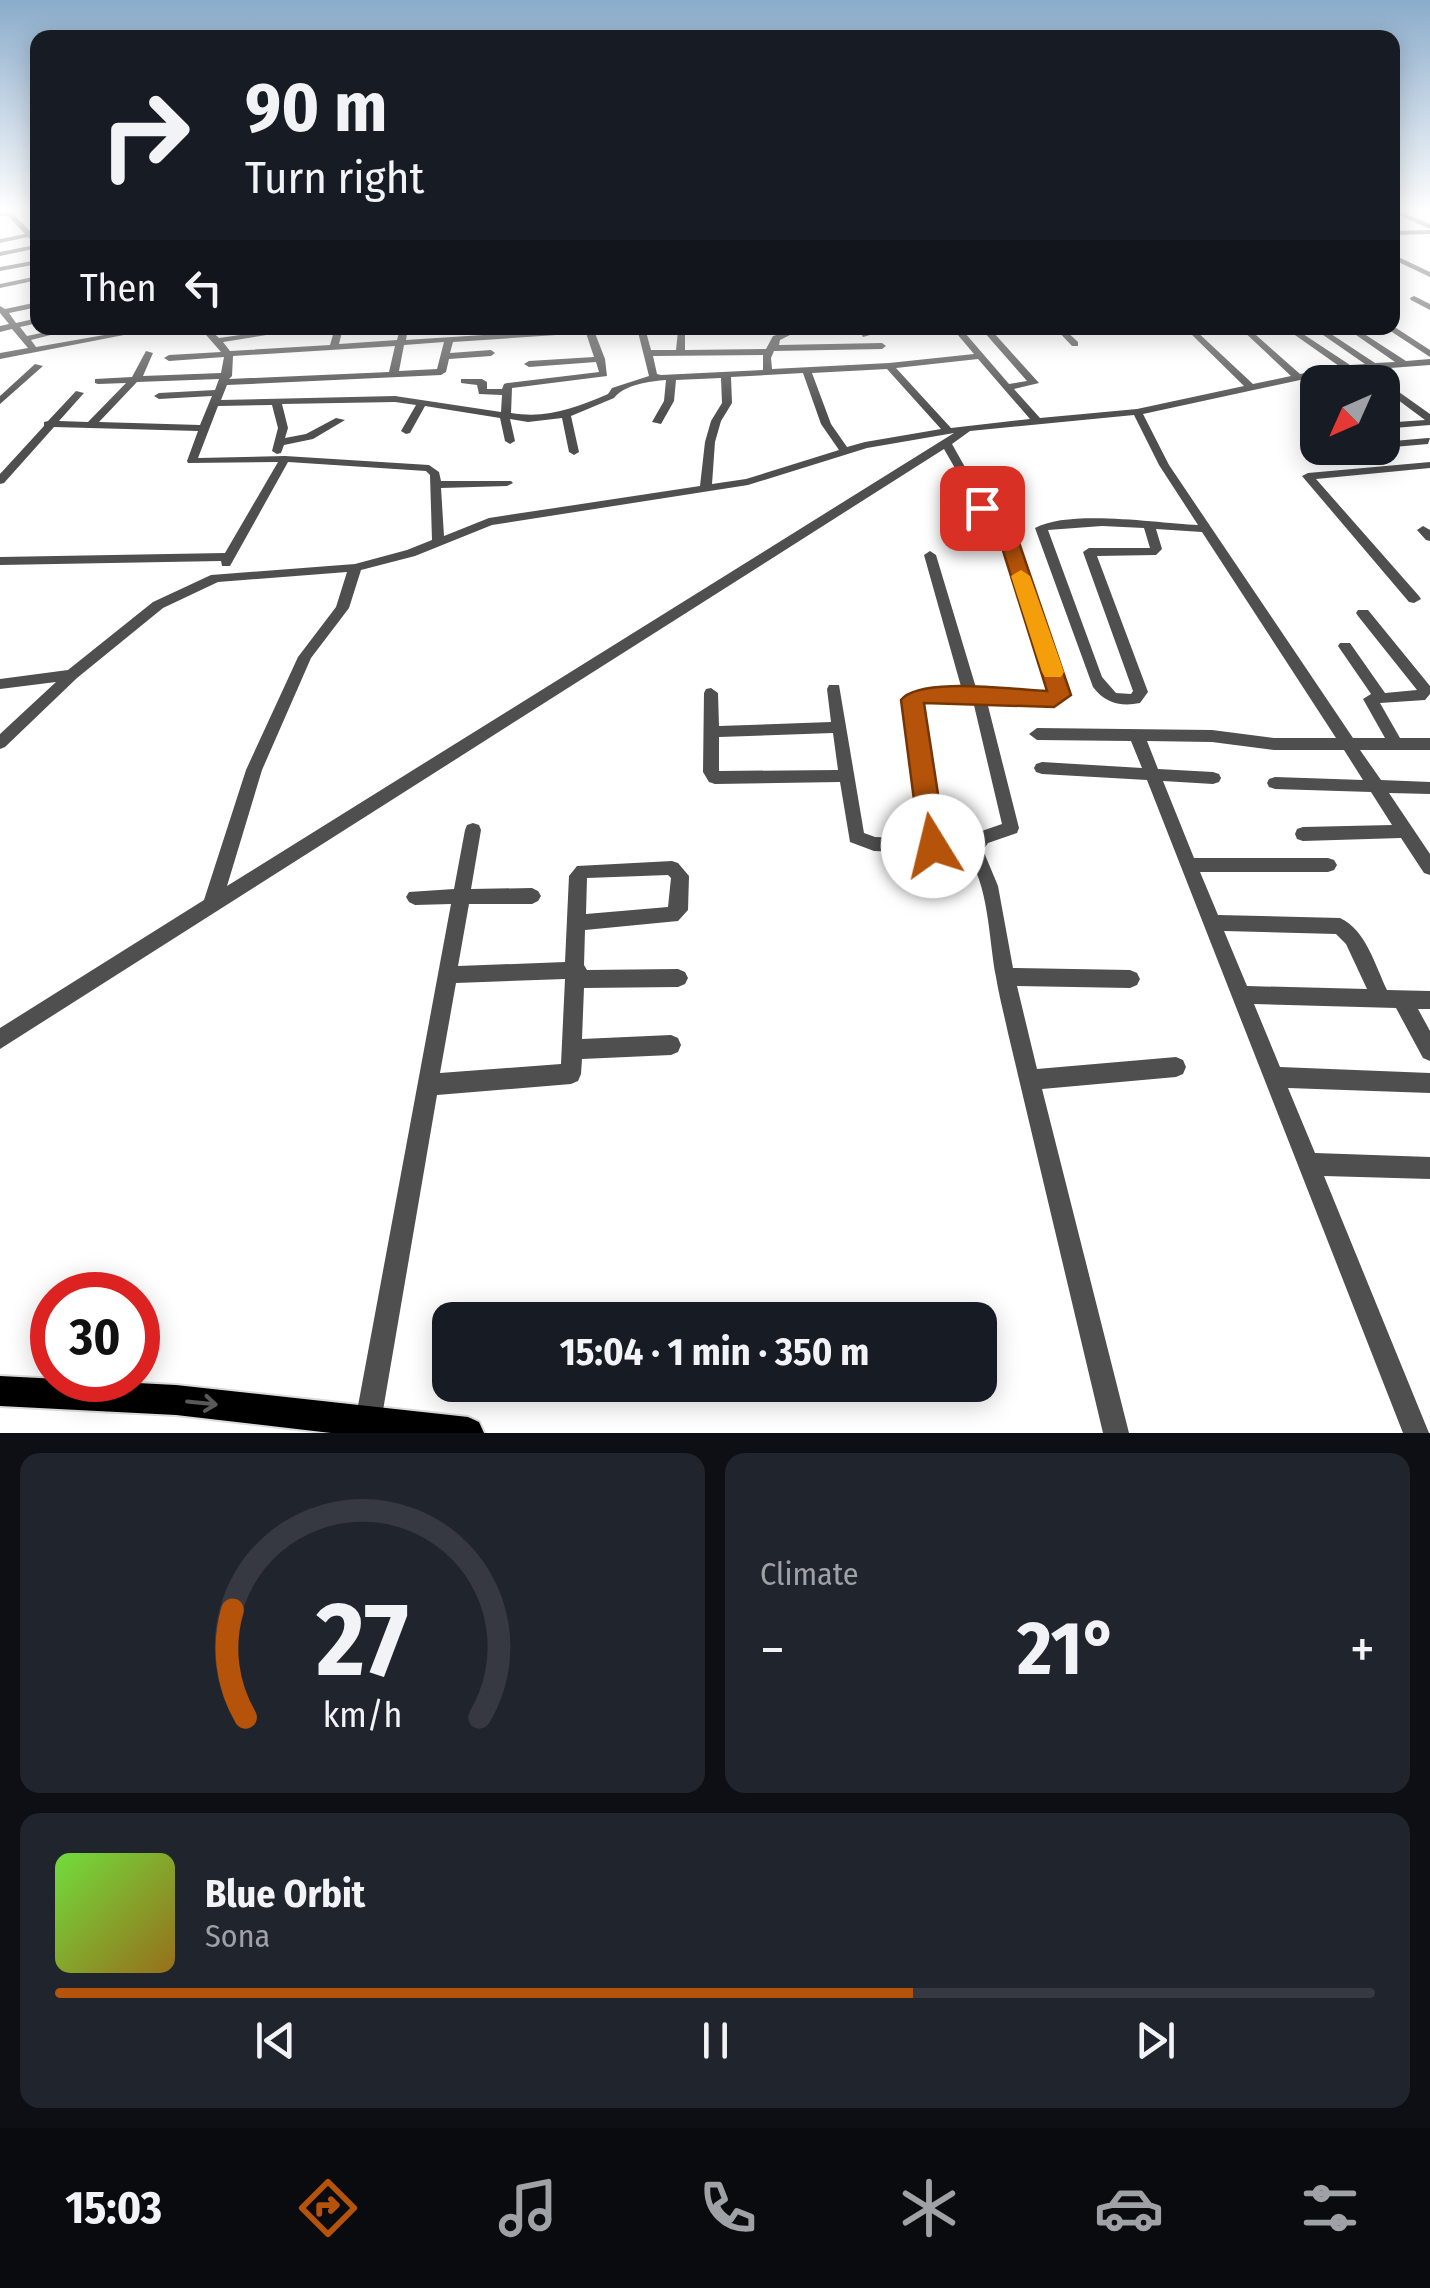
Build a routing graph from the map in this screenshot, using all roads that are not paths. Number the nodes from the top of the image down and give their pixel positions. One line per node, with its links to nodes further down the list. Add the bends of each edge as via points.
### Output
1 (30, 280): 2 (street)
2 (0, 286)
3 (1414, 298): 5 (street)
4 (30, 305): 6 (street)
5 (1430, 308)
6 (2, 310): 8 (street)
7 (30, 322): 8 (street)
8 (14, 326): 9 (street); 33 (street)
9 (0, 329)
10 (1400, 334): 47 (street)
11 (43, 335): 33 (street)
12 (117, 335): 41 (street)
13 (210, 335): 35 (street)
14 (264, 335): 35 (street)
15 (337, 335): 39 (street)
16 (369, 335): 40 (street)
17 (402, 335): 36 (street)
18 (452, 335): 34 (street)
19 (478, 335): 34 (street)
20 (494, 335): 43 (street)
21 (592, 335): 53 (street)
22 (643, 335): 46 (street)
23 (678, 335): 44 (street)
24 (785, 335): 42 (street)
25 (962, 335): 51 (street)
26 (992, 335): 75 (street, via 1034,382)
27 (1067, 335): 37 (street)
28 (1197, 335): 76 (street)
29 (1253, 335): 65 (street)
30 (1302, 335): 57 (street)
31 (1326, 335): 58 (street)
32 (1361, 335): 55 (street)
33 (25, 339): 41 (street)
34 (451, 340): 36 (street); 50 (street)
35 (216, 343): 48 (street); 52 (street, via 170,353)
36 (400, 343): 40 (street); 67 (street)
37 (1075, 344)
38 (882, 346): 42 (street)
39 (334, 348): 40 (street); 48 (street)
40 (363, 349)
41 (34, 350): 49 (street)
42 (771, 350): 44 (street); 66 (street)
43 (491, 352): 50 (street); 63 (street)
44 (680, 352): 46 (street)
45 (149, 353): 71 (street)
46 (647, 354): 69 (street)
47 (1430, 354)
48 (228, 355): 52 (street); 77 (street)
49 (0, 356)
50 (446, 356): 67 (street, via 443,371)
51 (978, 356): 61 (street); 75 (street)
52 (183, 357): 62 (street)
53 (600, 359): 56 (street); 78 (street, via 604,374 515,383)
54 (1430, 362): 55 (street)
55 (1403, 363): 59 (street)
56 (529, 364)
57 (1358, 365)
58 (1359, 365)
59 (1374, 365)
60 (38, 366): 82 (street)
61 (889, 366): 64 (street); 96 (street)
62 (175, 369)
63 (489, 370)
64 (806, 370): 66 (street); 100 (street, via 826,424)
65 (1300, 371)
66 (768, 372): 68 (street)
67 (393, 374): 77 (street)
68 (726, 375): 70 (street); 107 (street, via 727,403 710,445)
69 (656, 377): 70 (street); 86 (street)
70 (670, 378): 90 (street, via 670,401)
71 (135, 380): 73 (street); 77 (street); 92 (street)
72 (1300, 380): 76 (street)
73 (98, 381)
74 (464, 381): 78 (street, via 482,382 482,392)
75 (1004, 387): 88 (street)
76 (1252, 388): 85 (street)
77 (221, 389): 80 (street); 83 (street); 94 (street)
78 (506, 392): 87 (street)
79 (79, 394): 91 (street)
80 (159, 396)
81 (1400, 398): 89 (street)
82 (0, 402)
83 (276, 402): 84 (street, via 386,399); 102 (street, via 284,428)
84 (421, 405): 87 (street); 95 (street)
85 (1137, 412): 88 (street); 109 (street)
86 (566, 415): 87 (street); 101 (street)
87 (508, 416): 98 (street)
88 (1038, 421): 96 (street, via 968,428)
89 (1428, 421): 93 (street)
90 (658, 422)
91 (48, 424): 92 (street); 104 (street)
92 (92, 424): 94 (street)
93 (1400, 425)
94 (200, 428): 102 (street, via 195,462)
95 (406, 431)
96 (948, 438): 100 (street); 124 (street, via 984,510 1002,519 1060,692 1054,699); 151 (street)
97 (1428, 440): 99 (street)
98 (510, 441)
99 (1400, 444)
100 (844, 450): 107 (street, via 762,478)
101 (574, 452)
102 (281, 453): 102 (street, via 340,423 308,437); 106 (street, via 429,468); 112 (street)
103 (1430, 465): 116 (street, via 1308,476)
104 (0, 481)
105 (507, 483): 106 (street)
106 (436, 485): 110 (street)
107 (706, 488): 110 (street, via 502,518)
108 (1149, 527): 108 (street, via 1041,529 1101,690 1126,701 1141,692 1089,552 1152,552); 109 (street)
109 (1206, 528): 130 (street)
110 (438, 541): 114 (street)
111 (930, 555): 124 (street)
112 (228, 557): 113 (street); 115 (street)
113 (0, 561)
114 (355, 568): 115 (street); 151 (street, via 342,608 305,657 254,770)
115 (215, 578): 119 (street, via 164,600)
116 (1414, 598)
117 (1363, 613): 123 (street, via 1426,690 1420,696)
118 (1345, 646): 123 (street)
119 (72, 675): 120 (street); 128 (street)
120 (0, 684)
121 (834, 689): 125 (street)
122 (712, 693): 126 (street)
123 (1379, 695): 132 (street, via 1370,702)
124 (975, 696): 143 (street, via 918,694 912,700); 144 (street, via 1011,828 982,838)
125 (840, 727): 126 (street); 135 (street)
126 (711, 732): 135 (street, via 716,778)
127 (1037, 734): 129 (street)
128 (4, 736)
129 (1137, 736): 130 (street); 134 (street)
130 (1347, 744): 132 (street); 138 (street)
131 (1430, 744): 132 (street)
132 (1396, 745)
133 (1042, 768): 134 (street)
134 (1152, 773): 136 (street); 145 (street)
135 (846, 776): 143 (street, via 856,838)
136 (1214, 778)
137 (1275, 783): 138 (street)
138 (1375, 787): 139 (street); 141 (street)
139 (1430, 788)
140 (473, 830): 148 (street)
141 (1405, 832): 142 (street); 147 (street)
142 (1303, 834)
143 (933, 846): 144 (street)
144 (974, 850): 156 (street, via 984,863)
145 (1188, 865): 146 (street); 152 (street)
146 (1328, 865)
147 (1430, 868)
148 (461, 896): 149 (street); 150 (street); 155 (street)
149 (532, 896)
150 (415, 897)
151 (212, 905): 162 (street)
152 (1211, 923): 159 (street); 160 (street, via 1340,926)
153 (578, 924): 153 (street, via 583,872 672,868 680,876 679,910 672,915); 154 (street)
154 (577, 974): 155 (street); 157 (street); 164 (street)
155 (446, 975): 170 (street)
156 (1005, 977): 158 (street); 168 (street)
157 (678, 978)
158 (1130, 979)
159 (1240, 995): 160 (street); 167 (street)
160 (1391, 999): 161 (street); 165 (street)
161 (1430, 1000)
162 (0, 1038)
163 (671, 1045): 164 (street)
164 (575, 1049): 170 (street, via 568,1077)
165 (1430, 1050)
166 (1176, 1068): 168 (street)
167 (1273, 1077): 169 (street); 171 (street)
168 (1032, 1080): 177 (street)
169 (1430, 1083)
170 (426, 1084): 175 (street)
171 (1308, 1164): 172 (street); 178 (street)
172 (1430, 1168)
173 (0, 1391): 174 (main road, one-way to 174)
174 (260, 1422): 175 (main road)
175 (368, 1422): 176 (main road)
176 (468, 1433)
177 (1116, 1433)
178 (1416, 1433)

